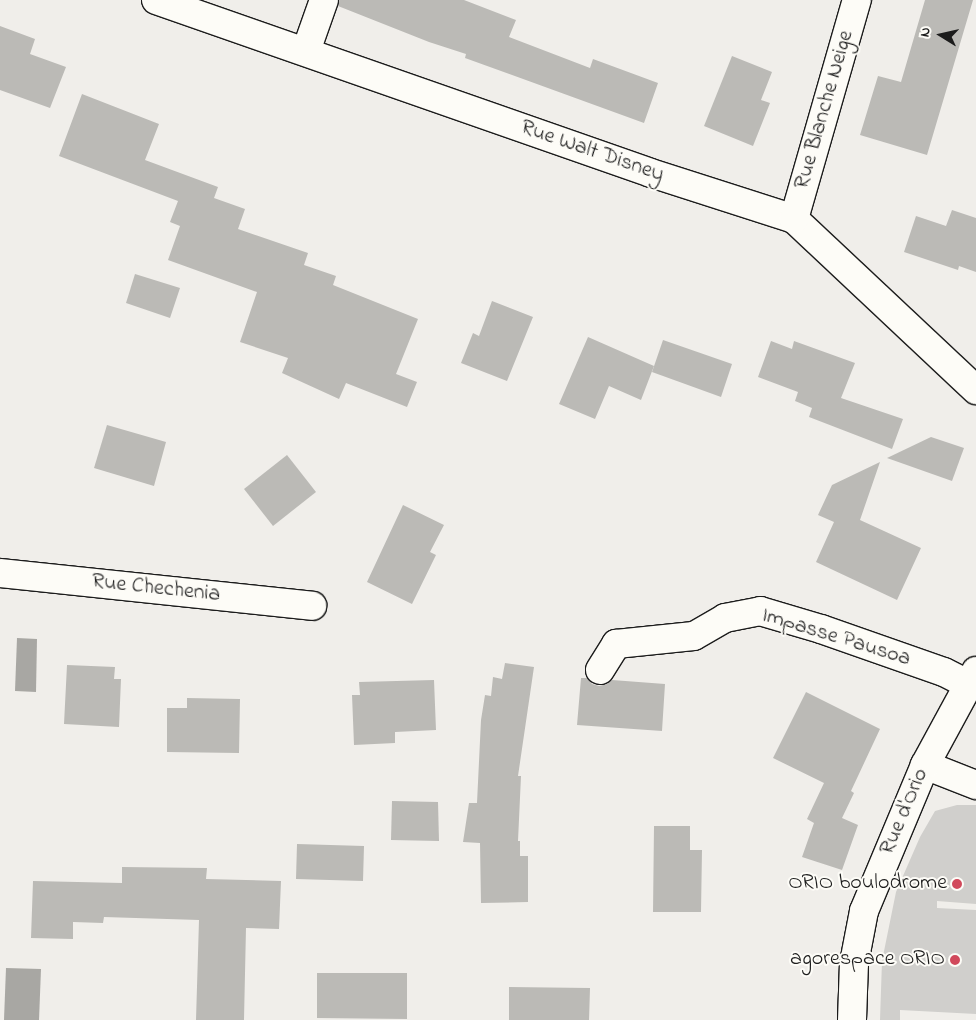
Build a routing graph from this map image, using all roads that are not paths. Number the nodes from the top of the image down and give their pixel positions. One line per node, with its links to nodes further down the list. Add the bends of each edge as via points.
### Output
1 (156, 0): 4 (street, Rue Walt Disney)
2 (324, 0): 4 (street)
3 (857, 0): 5 (street, Rue Blanche Neige)
4 (306, 51): 5 (street, Rue Walt Disney)
5 (794, 220): 6 (street, Rue Walt Disney)
6 (976, 390)
7 (0, 573): 8 (street, Rue Chechenia)
8 (312, 606)
9 (600, 670): 10 (street, Impasse Pausoa, via 616,644 694,636 725,618 760,612 821,629 944,672)
10 (972, 678): 11 (street, Rue d'Orio)
11 (925, 765): 12 (street); 13 (street, Rue d'Orio, via 864,911 854,963)
12 (976, 785)
13 (852, 1020)

